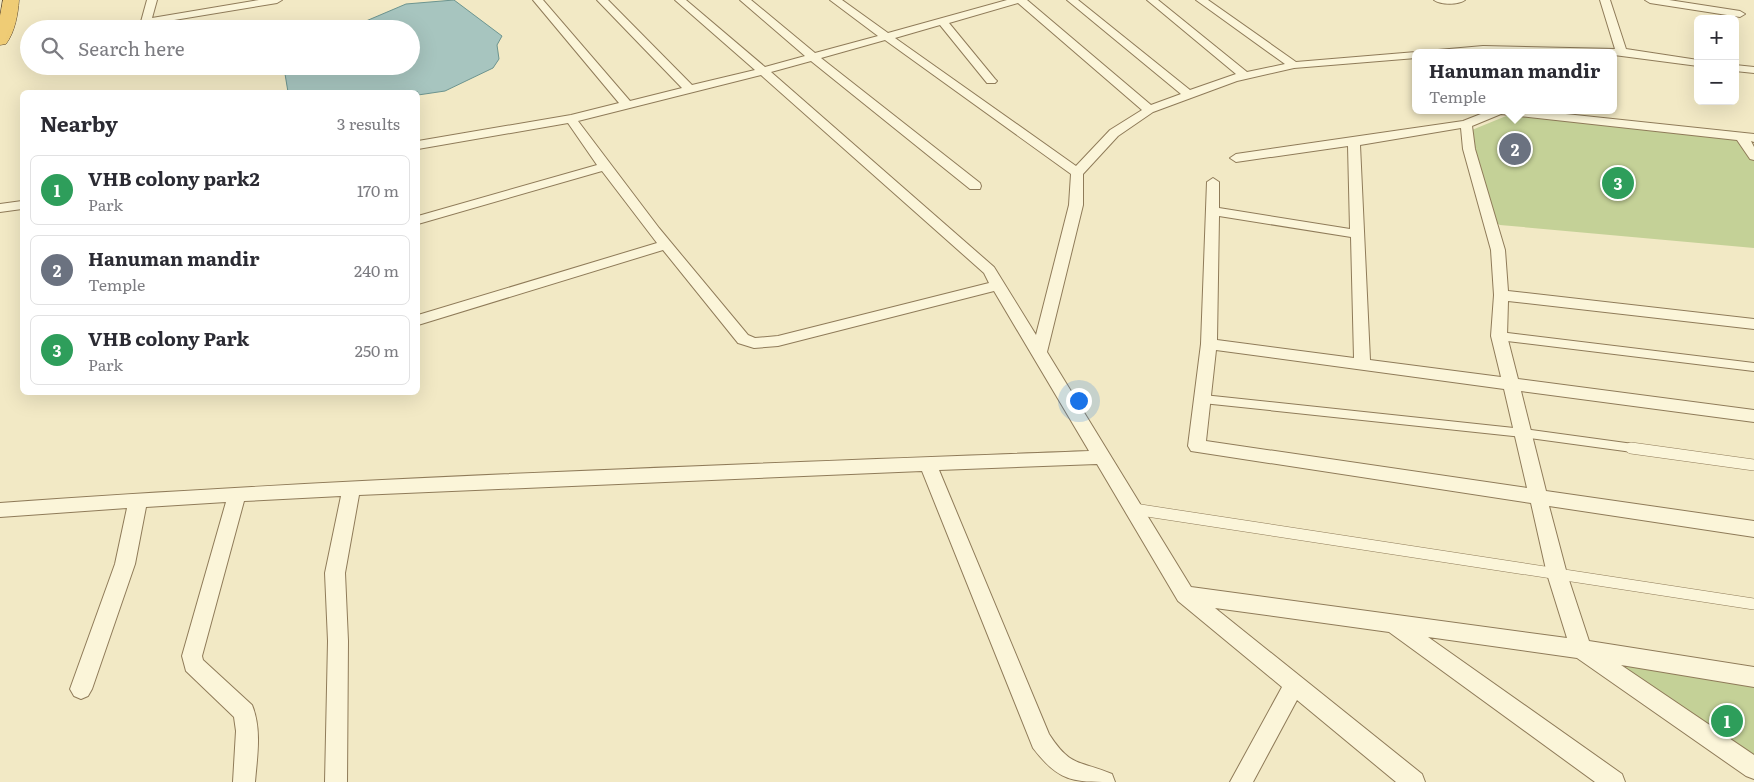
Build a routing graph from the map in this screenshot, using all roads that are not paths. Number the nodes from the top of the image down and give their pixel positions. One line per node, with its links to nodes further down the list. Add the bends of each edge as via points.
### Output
1 (11, 0): 23 (highway)
2 (152, 0): 19 (street)
3 (277, 0): 17 (street)
4 (538, 0): 37 (street)
5 (602, 0): 35 (street)
6 (680, 0): 31 (street)
7 (744, 0): 27 (street)
8 (834, 0): 22 (street)
9 (1019, 0): 21 (street); 38 (street)
10 (1072, 0): 36 (street)
11 (1152, 0): 33 (street)
12 (1200, 0): 29 (street)
13 (1439, 0): 14 (street)
14 (1460, 0)
15 (1605, 0): 25 (street)
16 (1650, 0): 18 (street)
17 (233, 4): 20 (street)
18 (1740, 14)
19 (146, 20)
20 (166, 20)
21 (942, 21): 22 (street); 34 (street)
22 (886, 37): 27 (street); 50 (street)
23 (0, 39)
24 (1617, 52): 25 (street)
25 (1621, 52): 28 (street)
26 (1412, 55): 29 (street)
27 (812, 57): 31 (street); 52 (street)
28 (1694, 61)
29 (1294, 65): 33 (street)
30 (1739, 68): 32 (street)
31 (763, 70): 35 (street); 59 (street, via 989,270)
32 (1754, 70)
33 (1245, 76): 36 (street)
34 (991, 81)
35 (689, 89): 37 (street)
36 (1189, 95): 38 (street)
37 (627, 104): 41 (street)
38 (1149, 110): 50 (street, via 1114,133)
39 (1492, 114): 42 (street)
40 (1539, 114): 43 (street)
41 (571, 119): 46 (street); 49 (street)
42 (1466, 124): 45 (street); 60 (street, via 1469,149 1498,250)
43 (1741, 136): 44 (street); 47 (street)
44 (1754, 138)
45 (1354, 142): 48 (street); 57 (street)
46 (420, 145)
47 (1754, 156)
48 (1236, 158)
49 (604, 167): 56 (street); 58 (street)
50 (1077, 173): 65 (street, via 1076,204)
51 (1213, 182): 55 (street)
52 (975, 186)
53 (20, 205): 54 (street)
54 (0, 208)
55 (1212, 211): 57 (street); 64 (street)
56 (420, 219)
57 (1357, 234): 66 (street)
58 (665, 245): 59 (street, via 743,339 754,343 778,340); 61 (street)
59 (998, 285): 65 (street)
60 (1501, 294): 62 (street); 63 (street)
61 (420, 319)
62 (1754, 324)
63 (1499, 336): 67 (lane); 68 (street)
64 (1209, 344): 66 (street); 69 (street)
65 (1039, 352): 72 (street)
66 (1362, 364): 68 (street)
67 (1754, 367)
68 (1512, 384): 70 (street); 71 (street)
69 (1203, 400): 71 (lane); 77 (street, via 1197,446)
70 (1754, 416)
71 (1523, 433): 74 (lane); 77 (street)
72 (1102, 457): 73 (street); 79 (street)
73 (928, 464): 75 (street); 93 (street, via 1041,741 1052,759 1065,769)
74 (1754, 465)
75 (351, 488): 76 (street); 92 (street, via 335,573 338,641)
76 (237, 494): 78 (street); 91 (street, via 192,656 193,664 244,712 247,731)
77 (1538, 497): 81 (street); 82 (street)
78 (138, 500): 80 (street); 89 (street, via 125,564)
79 (1134, 509): 82 (lane); 83 (street)
80 (0, 510)
81 (1754, 529)
82 (1557, 574): 84 (lane); 86 (street)
83 (1185, 595): 85 (street); 88 (street)
84 (1754, 604)
85 (1394, 624): 86 (street); 96 (street)
86 (1581, 649): 87 (street); 90 (street)
87 (1754, 677)
88 (1294, 685): 94 (street); 95 (street)
89 (81, 689)
90 (1754, 768)
91 (244, 782)
92 (336, 782)
93 (1104, 782)
94 (1241, 782)
95 (1414, 782)
96 (1614, 782)

